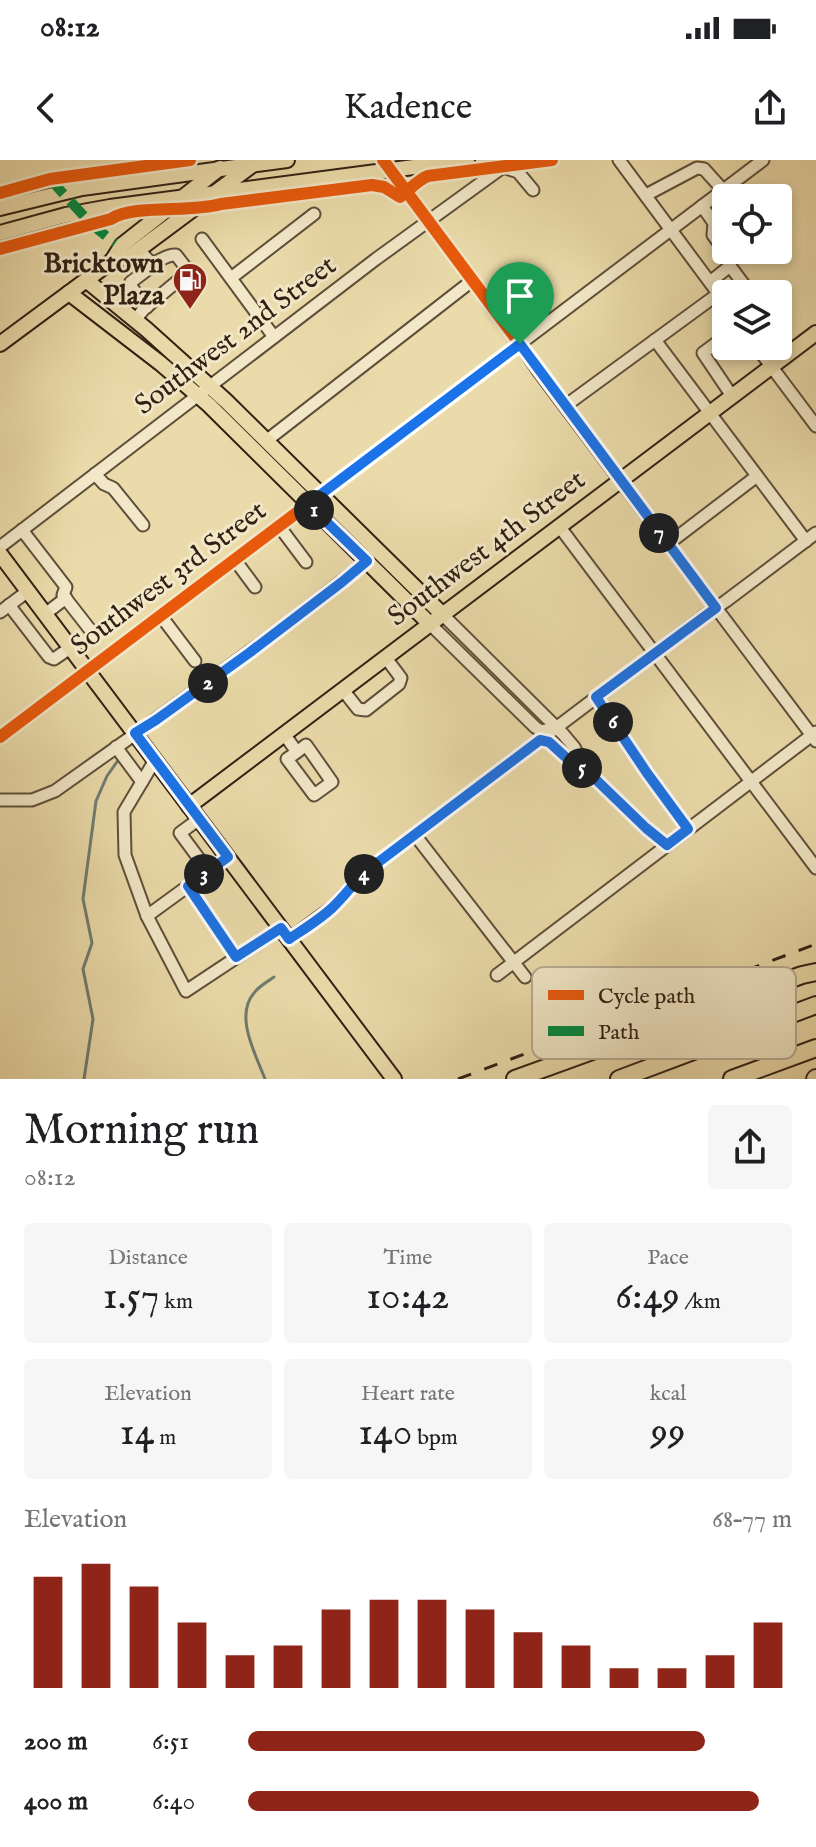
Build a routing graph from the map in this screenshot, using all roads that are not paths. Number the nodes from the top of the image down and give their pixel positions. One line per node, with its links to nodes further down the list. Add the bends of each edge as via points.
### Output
1 (287, 160): 5 (main road)
2 (467, 160): 7 (main road)
3 (619, 160): 12 (street)
4 (763, 160): 9 (street, Southwest 3rd Street)
5 (256, 162): 6 (main road); 11 (main road)
6 (226, 164): 13 (main road); 16 (main road)
7 (387, 165): 11 (main road); 18 (street)
8 (718, 184): 12 (street, via 697,168)
9 (731, 184)
10 (533, 190): 18 (street, Southwest 2nd Street, via 518,172 503,167)
11 (216, 192): 13 (main road); 22 (main road)
12 (646, 195): 19 (street)
13 (184, 197): 20 (main road, via 66,215); 23 (main road, via 122,245)
14 (712, 198): 15 (street, Southwest 3rd Street)
15 (702, 206): 19 (street, Southwest 3rd Street); 25 (street)
16 (0, 208)
17 (314, 214): 26 (street)
18 (428, 221): 28 (street); 37 (street, Southwest 2nd Street)
19 (672, 230): 30 (street); 40 (street, Southwest 3rd Street)
20 (0, 233)
21 (202, 239): 26 (street)
22 (139, 250): 23 (main road); 24 (street)
23 (112, 261): 27 (main road)
24 (156, 263): 34 (street, via 131,282); 34 (street, via 176,255 186,274)
25 (730, 266): 29 (street); 30 (street)
26 (231, 278): 37 (street)
27 (86, 280): 32 (main road); 35 (main road)
28 (473, 280): 40 (street); 49 (street)
29 (740, 280)
30 (710, 282): 31 (street)
31 (712, 285)
32 (69, 293): 39 (main road); 44 (main road)
33 (712, 298): 38 (street)
34 (147, 307): 35 (street)
35 (135, 320): 44 (main road)
36 (816, 333): 43 (main road, Southwest 4th Street)
37 (274, 337): 44 (street, Southwest 2nd Street)
38 (655, 340): 46 (street); 47 (street)
39 (0, 344)
40 (520, 344): 46 (street); 53 (street, Southwest 3rd Street)
41 (712, 346): 45 (street, via 703,353)
42 (766, 360): 43 (street)
43 (771, 366): 45 (main road, Southwest 4th Street); 48 (street)
44 (204, 391): 49 (main road); 50 (street, Southwest 2nd Street); 54 (main road)
45 (732, 396): 47 (main road, Southwest 4th Street)
46 (565, 406): 52 (street)
47 (709, 413): 51 (street); 52 (main road, Southwest 4th Street)
48 (816, 426)
49 (266, 441): 53 (main road)
50 (95, 474): 55 (street); 58 (street, Southwest 2nd Street)
51 (757, 476): 60 (street); 61 (street)
52 (621, 480): 57 (main road, Southwest 4th Street); 61 (street)
53 (321, 495): 54 (street, Southwest 3rd Street); 74 (main road)
54 (308, 504): 56 (street, Southwest 3rd Street); 65 (main road)
55 (143, 525)
56 (279, 526): 64 (street, Southwest 3rd Street); 66 (street)
57 (559, 526): 74 (main road, Southwest 4th Street); 77 (street)
58 (22, 530): 62 (street, Southwest 2nd Street); 69 (street, via 66,587)
59 (816, 533): 60 (street)
60 (806, 541): 70 (street)
61 (668, 544): 70 (street)
62 (0, 547)
63 (0, 554): 68 (main road)
64 (235, 560): 67 (street); 73 (street, Southwest 3rd Street)
65 (367, 561): 74 (main road); 84 (street)
66 (306, 562)
67 (255, 587)
68 (28, 591): 71 (street); 72 (main road)
69 (66, 598): 72 (street); 75 (street)
70 (716, 608): 77 (street); 86 (street)
71 (4, 609): 76 (street, via 49,657)
72 (45, 614): 76 (main road)
73 (161, 616): 79 (street); 80 (street, Southwest 3rd Street)
74 (436, 619): 78 (main road, Southwest 4th Street); 83 (street, via 535,727)
75 (95, 636)
76 (70, 648): 80 (main road)
77 (653, 654): 82 (street); 94 (street)
78 (386, 658): 81 (main road, Southwest 4th Street); 81 (street, via 401,678 399,684 366,710 358,709)
79 (195, 661)
80 (88, 671): 84 (main road); 87 (street, Southwest 3rd Street)
81 (343, 690): 85 (main road, Southwest 4th Street)
82 (596, 697): 83 (street); 98 (street)
83 (557, 728): 88 (street); 92 (street)
84 (135, 733): 89 (street); 91 (main road)
85 (284, 734): 90 (street); 96 (main road, Southwest 4th Street)
86 (814, 736): 94 (street)
87 (0, 737)
88 (540, 740): 92 (street); 99 (street)
89 (116, 747): 93 (street); 95 (street, via 41,798)
90 (297, 752)
91 (155, 760): 93 (street); 96 (main road)
92 (586, 770): 100 (street)
93 (142, 782): 105 (street, via 124,812 125,855)
94 (750, 782): 98 (street); 102 (street)
95 (0, 800)
96 (189, 806): 97 (main road)
97 (199, 819): 101 (main road); 103 (street, via 180,833)
98 (688, 829): 100 (street)
99 (415, 835): 106 (street, via 356,881 321,917); 108 (street)
100 (667, 845): 108 (street)
101 (228, 857): 103 (street); 106 (main road)
102 (816, 868)
103 (208, 871): 104 (street)
104 (188, 886): 105 (street); 107 (street)
105 (147, 916): 107 (street, via 186,991)
106 (285, 933): 107 (street); 120 (main road)
107 (236, 957)
108 (513, 963): 110 (street); 111 (street)
109 (816, 972): 112 (highway)
110 (497, 975)
111 (525, 977)
112 (796, 978)
113 (816, 1005): 114 (highway)
114 (796, 1013)
115 (816, 1048): 116 (highway)
116 (796, 1055)
117 (571, 1059): 121 (highway)
118 (672, 1059): 122 (highway)
119 (786, 1059): 123 (highway)
120 (394, 1079)
121 (515, 1079)
122 (619, 1079)
123 (732, 1079)

